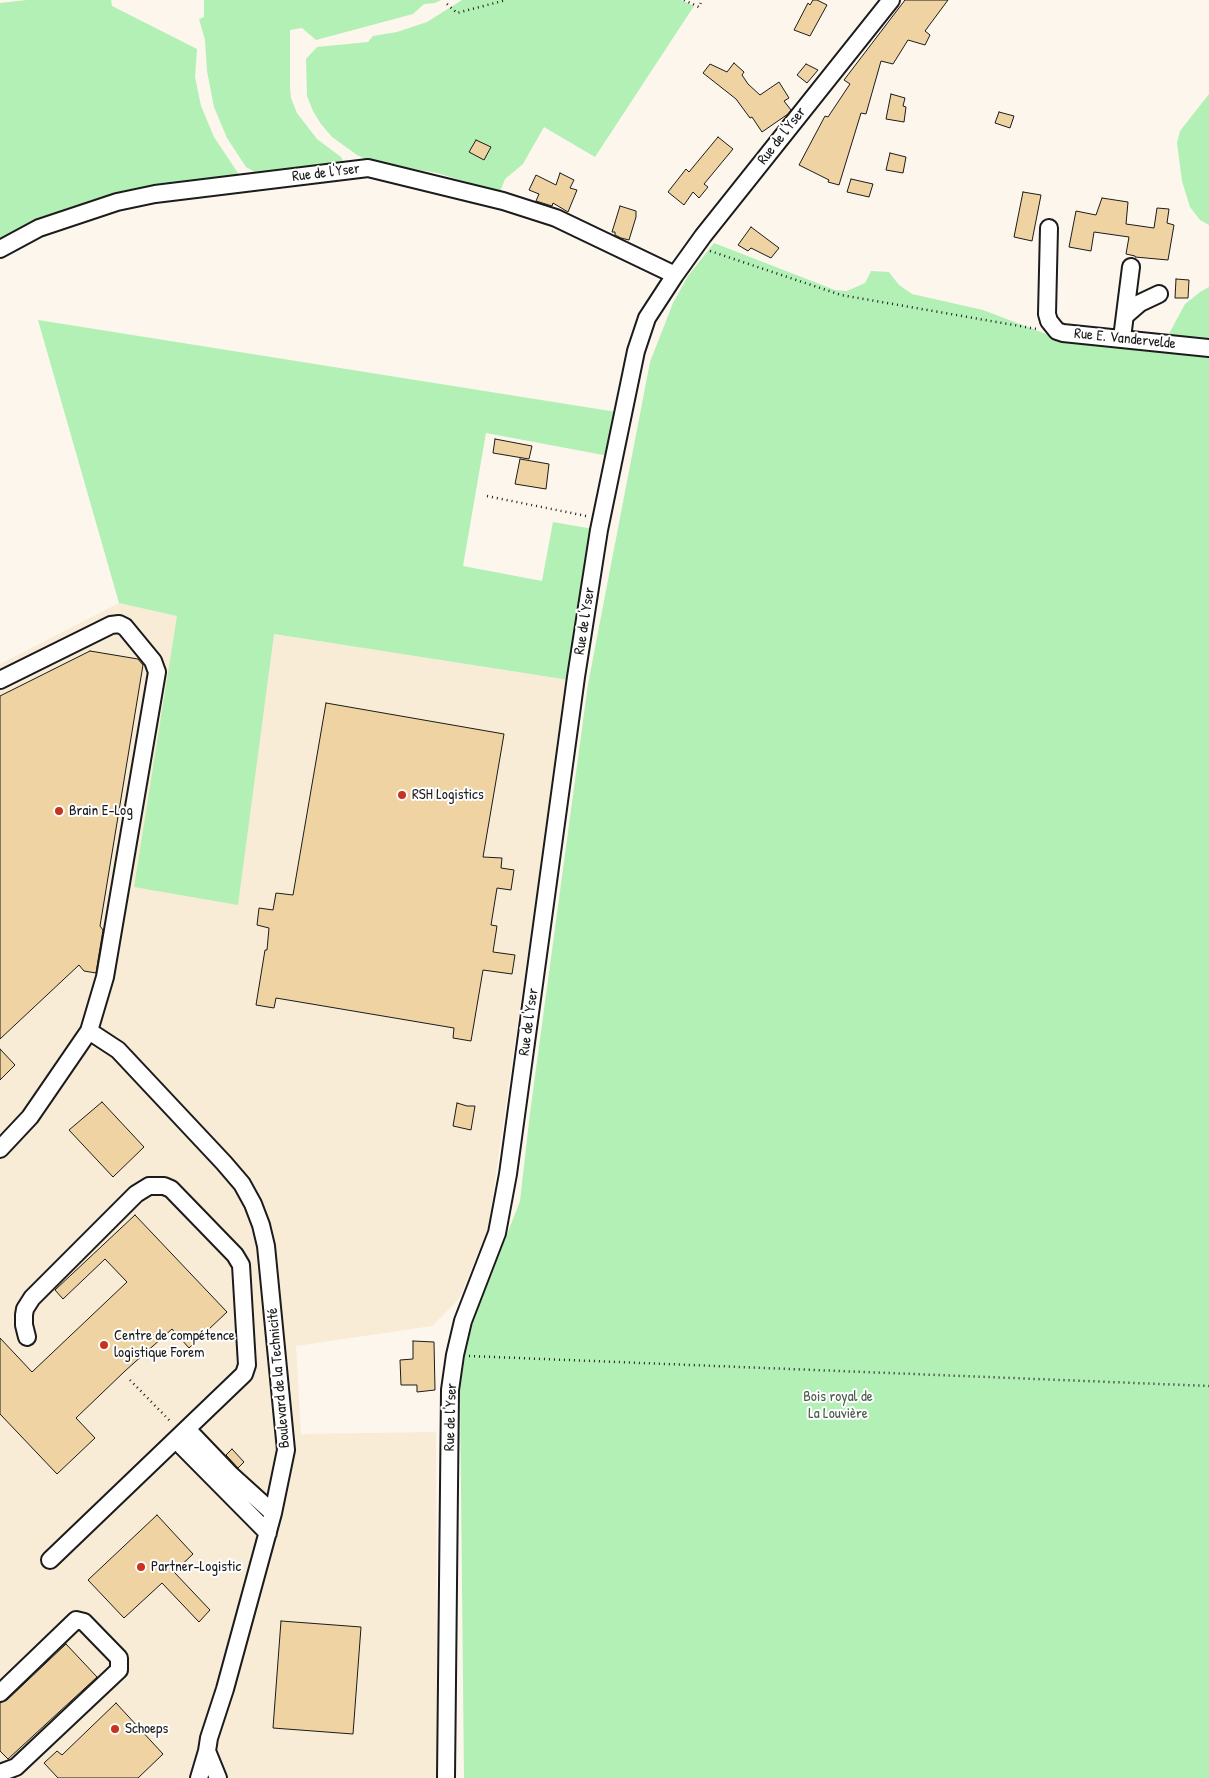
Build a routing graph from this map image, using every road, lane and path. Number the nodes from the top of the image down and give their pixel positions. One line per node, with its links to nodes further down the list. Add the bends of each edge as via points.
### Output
1 (506, 0): 5 (path, via 457,13)
2 (684, 0): 3 (path, via 699,6)
3 (702, 0)
4 (891, 0): 7 (street, Rue de l'Yser)
5 (447, 4)
6 (1049, 228): 13 (street, Rue E. Vandervelde, via 1047,314 1052,326)
7 (696, 246): 10 (street, Rue de l'Yser); 13 (path, via 841,295)
8 (0, 249): 10 (street, Rue de l'Yser, via 39,228 117,202 156,194 368,168 503,201 556,218)
9 (1131, 267): 12 (street)
10 (674, 275): 17 (street, Rue de l'Yser, via 647,318 636,351)
11 (1159, 294): 12 (street, via 1140,303)
12 (1125, 316): 14 (street)
13 (1063, 334): 14 (street, Rue E. Vandervelde)
14 (1122, 338): 15 (street, Rue E. Vandervelde)
15 (1209, 348)
16 (487, 496): 17 (path)
17 (602, 519): 34 (street, Rue de l'Yser, via 576,677 508,1174 497,1233 463,1321 450,1390)
18 (0, 680): 19 (street, via 111,625 119,624 153,661 157,672 105,977)
19 (89, 1031): 20 (street, via 30,1117); 26 (street, Boulevard de la Technicité, via 118,1050 224,1162 253,1204 261,1225 270,1272 286,1450)
20 (0, 1149)
21 (27, 1337): 25 (street, via 24,1314 32,1298 141,1189 156,1184 171,1189 241,1264 247,1365 238,1381)
22 (465, 1356): 24 (path)
23 (130, 1380): 25 (path)
24 (1209, 1386)
25 (182, 1434): 26 (street); 27 (street); 28 (street)
26 (274, 1514): 27 (street, Boulevard de la Technicité)
27 (268, 1533): 30 (street, Boulevard de la Technicité)
28 (50, 1560)
29 (0, 1693): 31 (street, via 76,1620 84,1622 119,1658 119,1670 16,1767)
30 (207, 1751): 32 (street, Boulevard de la Technicité); 33 (street)
31 (0, 1773)
32 (199, 1778)
33 (218, 1778)
34 (446, 1778)

